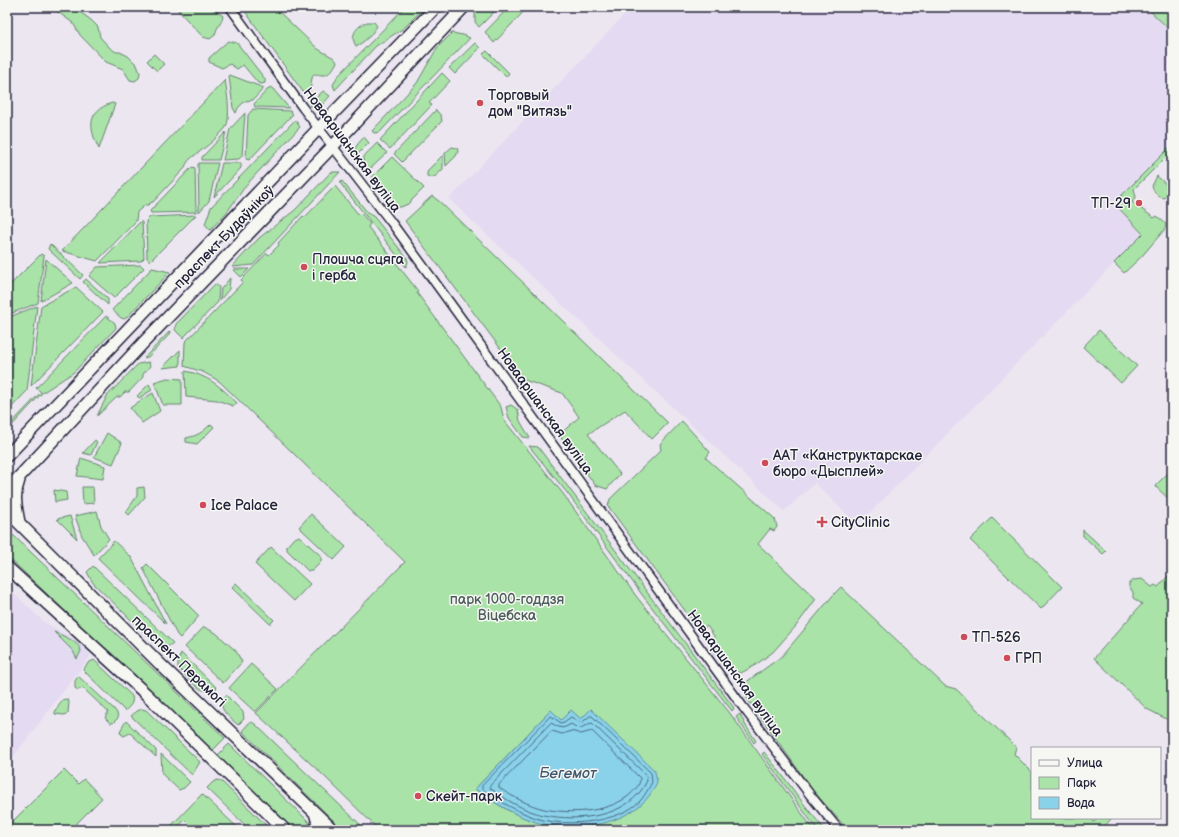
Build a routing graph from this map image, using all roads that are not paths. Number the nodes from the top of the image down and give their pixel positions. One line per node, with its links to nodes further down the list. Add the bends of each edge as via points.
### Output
1 (230, 7): 4 (street, Новааршанская вуліца)
2 (436, 7): 4 (main road, праспект Будаўнікоў)
3 (456, 10): 5 (main road, праспект Будаўнікоў)
4 (319, 128): 5 (street, Новааршанская вуліца); 6 (main road, праспект Будаўнікоў)
5 (333, 146): 7 (main road, праспект Будаўнікоў, via 139,347); 16 (street, Новааршанская вуліца, via 743,707)
6 (7, 456)
7 (22, 474): 8 (main road, праспект Будаўнікоў); 10 (main road, via 15,490)
8 (7, 490)
9 (7, 511): 10 (main road, праспект Перамогі)
10 (18, 522): 12 (main road, праспект Перамогі, via 162,666)
11 (7, 567): 13 (main road, via 146,694)
12 (315, 813): 14 (main road, via 318,823); 15 (main road, праспект Перамогі)
13 (285, 830)
14 (315, 830)
15 (333, 830)
16 (839, 830)

